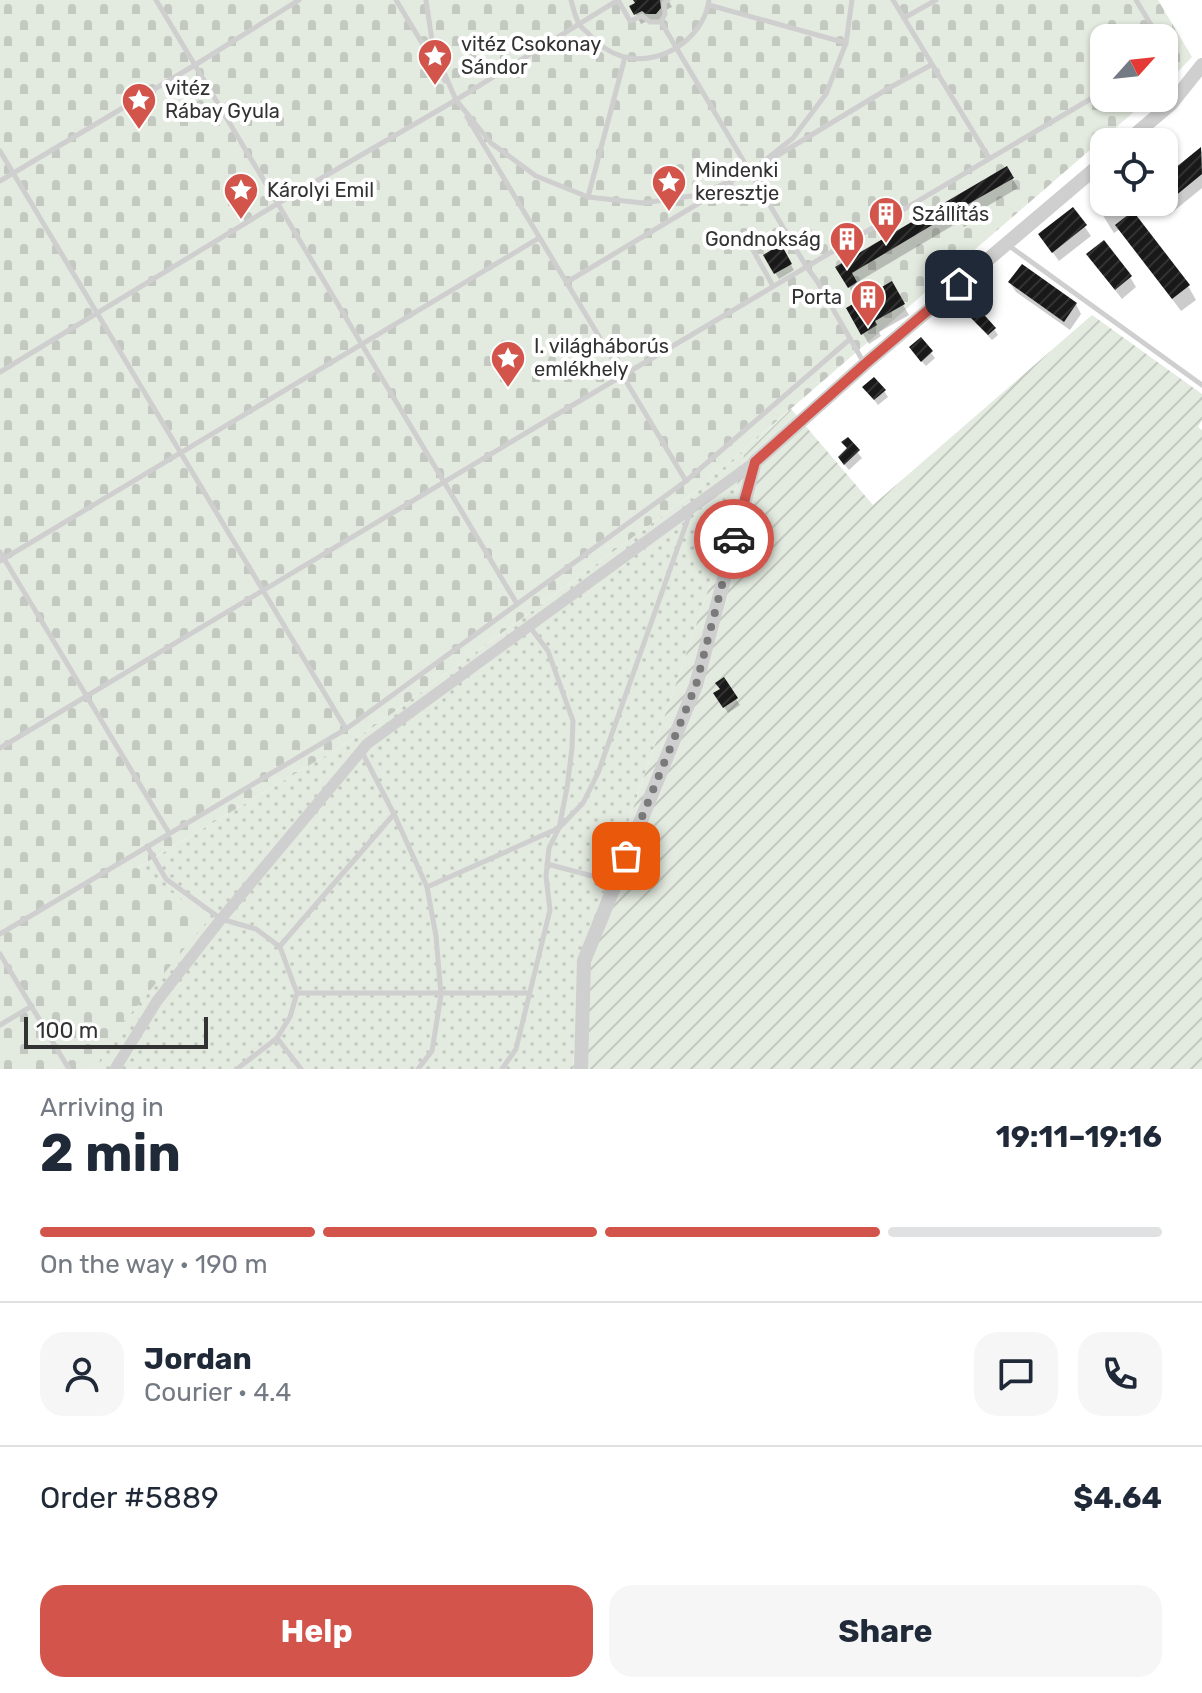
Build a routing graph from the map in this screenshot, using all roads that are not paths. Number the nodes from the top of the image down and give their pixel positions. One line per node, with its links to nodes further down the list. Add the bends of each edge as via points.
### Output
1 (156, 0): 20 (lane)
2 (299, 0): 20 (lane)
3 (396, 0): 24 (lane)
4 (426, 0): 24 (lane, via 433,47)
5 (571, 0): 15 (lane)
6 (618, 0): 14 (lane, via 630,21 642,16); 15 (lane)
7 (668, 0): 14 (lane)
8 (852, 0): 17 (lane)
9 (893, 0): 13 (lane)
10 (936, 0): 13 (lane)
11 (1136, 0): 16 (lane)
12 (709, 3): 17 (lane); 18 (lane, via 697,30)
13 (904, 18): 21 (lane)
14 (661, 22): 18 (lane)
15 (579, 24): 19 (lane, via 598,45); 24 (lane)
16 (1151, 24)
17 (846, 43): 29 (lane, via 826,94 793,138)
18 (676, 49): 19 (lane, via 651,58); 29 (lane)
19 (625, 57): 32 (lane)
20 (195, 65): 28 (lane); 33 (lane)
21 (931, 65): 27 (lane); 29 (lane)
22 (1202, 65): 25 (street, via 1171,104)
23 (1090, 99): 27 (lane)
24 (456, 100): 32 (lane, via 491,143 524,168); 33 (lane); 35 (lane)
25 (1143, 128)
26 (0, 151): 28 (lane)
27 (989, 158): 37 (lane)
28 (13, 173): 31 (lane); 40 (lane)
29 (749, 173): 32 (lane, via 698,195 643,203); 34 (lane); 38 (lane)
30 (1090, 173): 36 (street)
31 (0, 181)
32 (588, 197)
33 (277, 204): 40 (lane); 42 (lane)
34 (785, 230): 37 (lane); 39 (lane, via 753,250)
35 (539, 238): 38 (lane); 42 (lane)
36 (1006, 244): 43 (street); 46 (lane)
37 (806, 266): 39 (lane); 41 (lane)
38 (567, 282): 45 (lane)
39 (773, 286): 45 (lane)
40 (97, 314): 44 (lane); 47 (lane)
41 (850, 339): 43 (lane); 49 (lane)
42 (361, 344): 47 (lane); 50 (lane)
43 (865, 364): 48 (street)
44 (0, 372)
45 (623, 376): 49 (lane); 50 (lane)
46 (1202, 385)
47 (180, 452): 53 (lane); 54 (lane)
48 (755, 462): 51 (street); 66 (street, via 696,685)
49 (686, 481): 55 (lane)
50 (444, 482): 54 (lane); 55 (lane)
51 (691, 508): 56 (street); 62 (lane, via 598,773 583,803)
52 (0, 552): 53 (lane)
53 (2, 560): 57 (lane)
54 (263, 591): 57 (lane); 58 (lane)
55 (517, 604): 58 (lane)
56 (529, 626): 60 (street); 62 (lane, via 548,651 573,721)
57 (86, 696): 59 (lane); 63 (lane)
58 (346, 729): 63 (lane)
59 (0, 748)
60 (362, 751): 61 (lane); 68 (street)
61 (394, 814): 67 (lane); 70 (lane)
62 (559, 828): 65 (lane); 67 (lane)
63 (169, 833): 64 (lane)
64 (147, 846): 68 (lane, via 166,879); 69 (lane)
65 (547, 864): 66 (lane); 74 (lane, via 550,910)
66 (616, 882): 84 (street, via 584,961)
67 (427, 887): 73 (lane)
68 (221, 919): 70 (lane, via 256,929); 79 (street, via 157,1001)
69 (0, 934)
70 (280, 947): 72 (lane)
71 (0, 954): 75 (lane)
72 (297, 993): 73 (lane); 77 (lane)
73 (441, 993): 74 (lane); 82 (lane, via 432,1051)
74 (529, 993): 83 (lane, via 516,1049)
75 (32, 1006): 76 (lane); 78 (lane)
76 (0, 1025)
77 (277, 1038): 80 (lane); 81 (lane)
78 (69, 1069)
79 (115, 1069)
80 (237, 1069)
81 (301, 1069)
82 (418, 1069)
83 (502, 1069)
84 (581, 1069)

